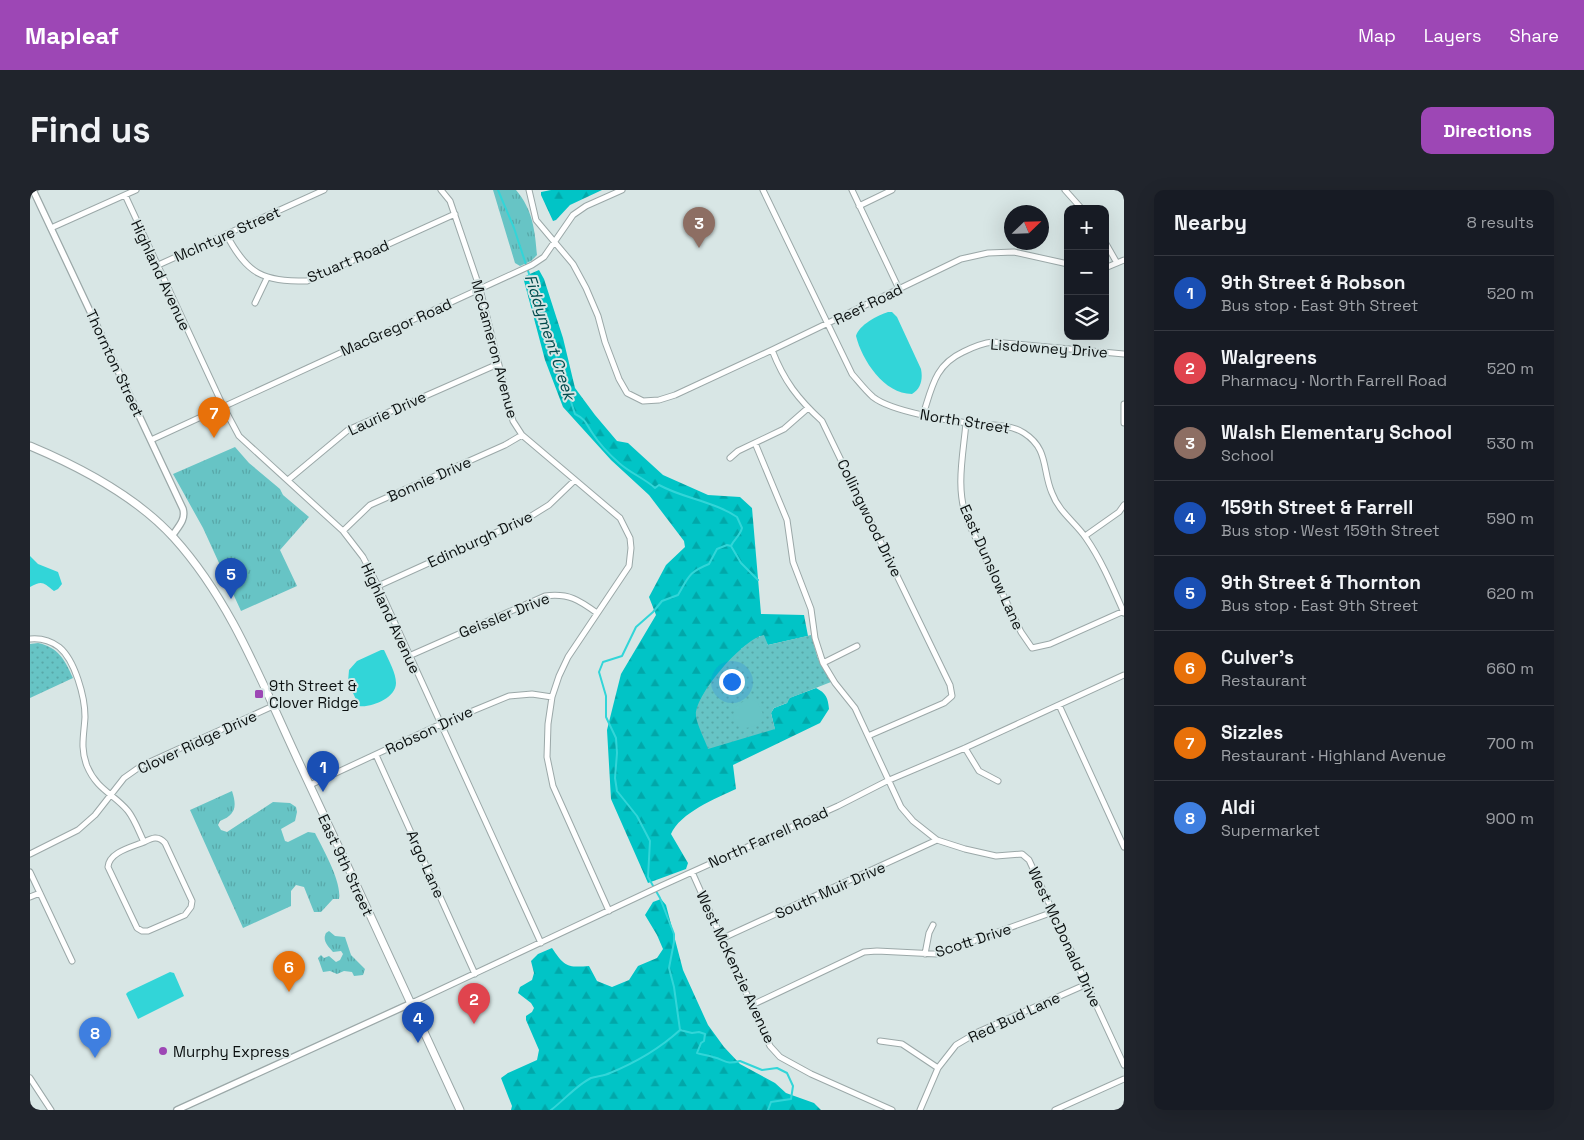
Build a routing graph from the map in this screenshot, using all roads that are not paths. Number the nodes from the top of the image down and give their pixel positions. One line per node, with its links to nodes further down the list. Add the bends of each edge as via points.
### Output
1 (33, 190): 15 (street, Thornton Street)
2 (136, 190): 11 (street)
3 (324, 190): 16 (street, McIntyre Street)
4 (441, 190): 14 (street, McCameron Avenue)
5 (529, 190): 17 (street, Reef Road, via 536,220)
6 (622, 190): 17 (street, MacGregor Road, via 572,215)
7 (764, 190): 28 (street, North Street)
8 (852, 190): 13 (street)
9 (892, 190): 13 (street)
10 (1065, 190): 12 (street)
11 (124, 195): 15 (street); 22 (street, Highland Avenue)
12 (1078, 205)
13 (859, 206): 26 (street)
14 (455, 214): 24 (street, Stuart Road, via 307,281); 25 (street, McCameron Avenue)
15 (51, 228): 39 (street, Thornton Street)
16 (226, 234): 22 (street, McIntyre Street); 24 (street, Stuart Road, via 235,252 251,270)
17 (554, 243): 25 (street, MacGregor Road, via 532,266); 29 (street, Reef Road, via 573,264 586,288 598,316 604,342 627,393 643,401 676,395)
18 (1109, 249): 21 (street)
19 (1124, 260): 21 (street)
20 (1064, 263): 26 (street, Reef Road, via 1014,252 988,253 961,259)
21 (1117, 263): 23 (street)
22 (156, 266): 33 (street, Highland Avenue)
23 (1109, 266)
24 (267, 278): 27 (street)
25 (480, 289): 31 (street, McCameron Avenue); 33 (street, MacGregor Road)
26 (899, 289): 28 (street, Reef Road)
27 (255, 303)
28 (828, 323): 29 (street, Reef Road); 35 (street, North Street, via 852,374 862,387 874,398)
29 (772, 350): 34 (street, Collingwood Drive, via 780,372)
30 (1124, 354): 35 (street, Lisdowney Drive, via 984,343 960,353 941,368)
31 (498, 364): 38 (street, McCameron Avenue, via 514,421); 43 (street, Laurie Drive, via 348,430)
32 (1124, 404): 37 (street)
33 (223, 406): 39 (street, MacGregor Road); 43 (street, Highland Avenue, via 239,436)
34 (808, 408): 40 (street, via 784,428); 61 (street, Collingwood Drive, via 822,420 950,685 952,696 944,703)
35 (923, 415): 36 (street, North Street)
36 (966, 423): 48 (street, North Street, via 1012,427 1032,440 1044,459 1055,501); 50 (street, East Dunslow Lane, via 960,488 963,508 1021,632 1032,648 1050,644)
37 (1124, 423)
38 (522, 435): 44 (street, McCameron Avenue); 46 (street, Bonnie Drive, via 370,505)
39 (151, 440): 47 (street, Thornton Street, via 184,513)
40 (755, 443): 42 (street); 55 (street, West McDonald Drive, via 787,520 793,562 811,609)
41 (30, 446): 47 (main road, East 9th Street, via 87,472 140,508)
42 (730, 458)
43 (288, 480): 46 (street, Highland Avenue)
44 (575, 480): 49 (street, Edinburgh Drive, via 549,505 528,518); 51 (street, McCameron Avenue, via 620,518 630,538 629,566)
45 (1124, 505): 48 (street)
46 (343, 532): 49 (street, Highland Avenue, via 363,558)
47 (172, 536): 59 (main road, East 9th Street, via 225,607)
48 (1085, 536): 50 (street, North Street)
49 (378, 586): 54 (street, Highland Avenue)
50 (1124, 612)
51 (597, 613): 54 (street, Geissler Drive, via 579,600 559,594 545,596); 57 (street, McCameron Avenue, via 568,658)
52 (30, 639): 67 (street, via 51,642 70,662 84,703 82,738 87,766)
53 (857, 646): 55 (street)
54 (409, 656): 60 (street, Highland Avenue)
55 (823, 663): 61 (street, West McDonald Drive, via 855,708)
56 (1124, 675): 58 (street, North Farrell Road)
57 (552, 696): 60 (street, Robson Drive, via 509,696); 76 (street, McCameron Avenue, via 547,741 553,786)
58 (1059, 705): 62 (street, North Farrell Road); 70 (street)
59 (273, 706): 66 (main road, East 9th Street); 67 (street, Clover Ridge Drive, via 141,766 124,778)
60 (441, 724): 63 (street, Robson Drive); 80 (street, Highland Avenue)
61 (868, 736): 64 (street, West McDonald Drive)
62 (966, 748): 64 (street, North Farrell Road); 65 (street, via 978,771)
63 (376, 755): 66 (street, Robson Drive); 83 (street, Argo Lane)
64 (887, 781): 68 (street, West McDonald Drive, via 906,814); 73 (street, North Farrell Road)
65 (998, 781)
66 (310, 785): 85 (main road, East 9th Street)
67 (109, 796): 69 (street, via 128,811); 71 (street, Clover Ridge Drive, via 78,830)
68 (937, 840): 77 (street, West McDonald Drive, via 996,856 1022,854 1029,860); 79 (street, South Muir Drive)
69 (144, 842): 69 (street, via 113,856 108,867 137,928 148,931 184,915 192,901 162,839)
70 (1124, 847)
71 (30, 854)
72 (30, 872): 74 (street)
73 (692, 872): 76 (street, North Farrell Road); 79 (street, West McKenzie Avenue)
74 (40, 892): 75 (street); 82 (street)
75 (30, 897)
76 (609, 911): 80 (street, North Farrell Road)
77 (1053, 912): 81 (street, Scott Drive, via 937,954); 84 (street, West McDonald Drive)
78 (933, 925): 81 (street)
79 (723, 938): 86 (street, West McKenzie Avenue)
80 (541, 943): 83 (street, North Farrell Road)
81 (926, 954): 86 (street, Scott Drive, via 864,952)
82 (72, 961)
83 (475, 974): 85 (street, North Farrell Road)
84 (1087, 984): 88 (street, West McDonald Drive); 89 (street, Red Bud Lane, via 978,1032 956,1045)
85 (412, 1003): 93 (street); 94 (main road, East 9th Street)
86 (752, 1005): 95 (street, West McKenzie Avenue, via 770,1046 780,1057)
87 (880, 1041): 89 (street, via 902,1044)
88 (1124, 1065)
89 (938, 1068): 96 (street, Red Bud Lane)
90 (30, 1078): 92 (street)
91 (1124, 1079): 97 (street)
92 (51, 1110)
93 (177, 1110)
94 (460, 1110)
95 (892, 1110)
96 (920, 1110)
97 (1055, 1110)

